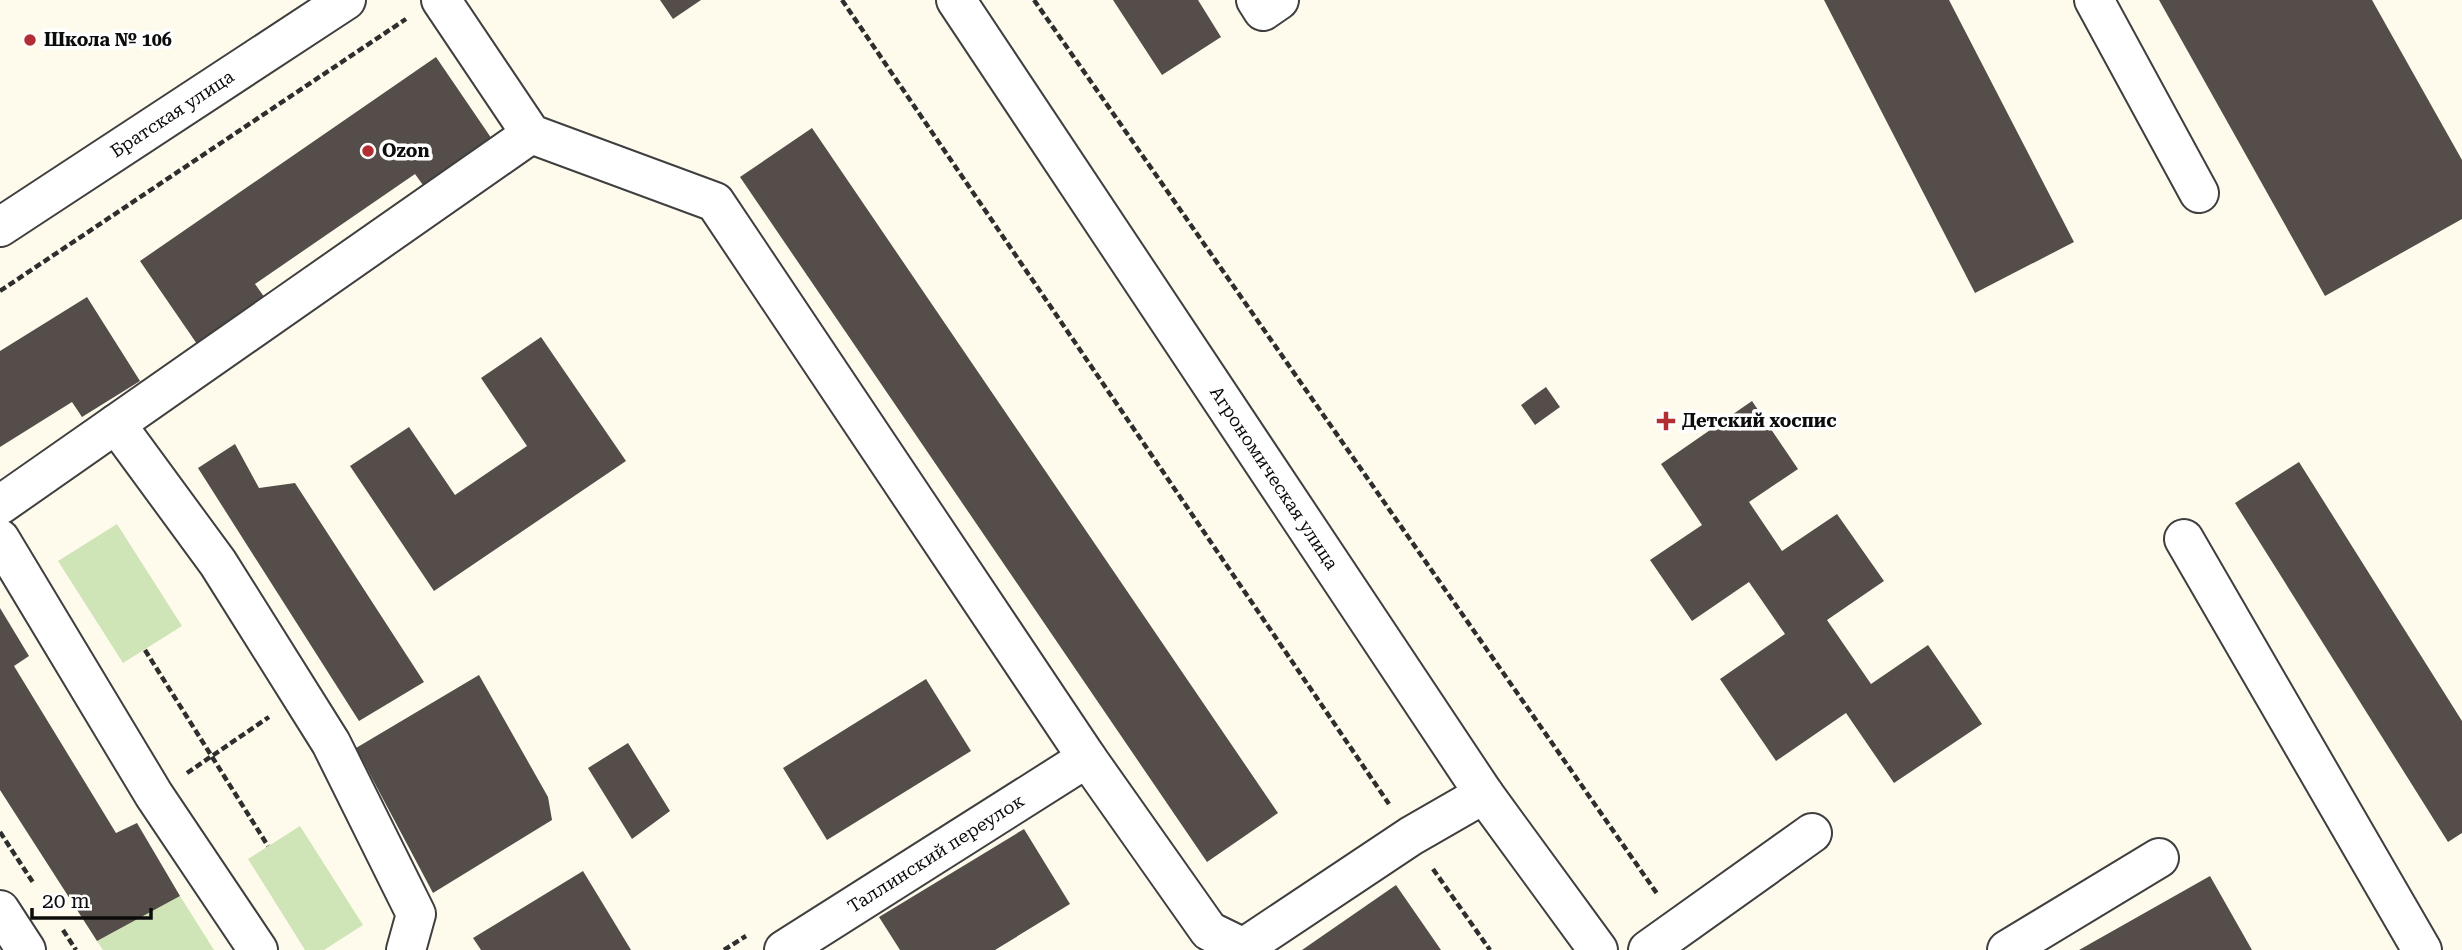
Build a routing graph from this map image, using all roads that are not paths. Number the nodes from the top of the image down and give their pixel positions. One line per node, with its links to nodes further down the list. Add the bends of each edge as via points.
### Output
1 (346, 0): 9 (street, Братская улица)
2 (956, 0): 15 (street, Агрономическая улица)
3 (1256, 0): 4 (street, via 1263,11)
4 (1279, 0)
5 (2094, 0): 8 (street)
6 (427, 8): 7 (street)
7 (531, 134): 10 (street); 14 (street, via 715,202)
8 (2199, 193)
9 (0, 227)
10 (116, 424): 11 (street); 22 (street, via 218,562 331,744 416,914)
11 (0, 505)
12 (0, 539): 21 (street, via 154,795)
13 (2184, 539): 27 (street)
14 (1087, 758): 19 (street, via 1209,931); 23 (street, Таллинский переулок)
15 (1484, 794): 19 (street, via 1411,836); 24 (street, Агрономическая улица)
16 (1812, 832): 25 (street)
17 (2159, 858): 26 (street)
18 (0, 910): 20 (street)
19 (1247, 948)
20 (26, 950)
21 (257, 950)
22 (406, 950)
23 (785, 950)
24 (1598, 950)
25 (1648, 950)
26 (2007, 950)
27 (2422, 950)

